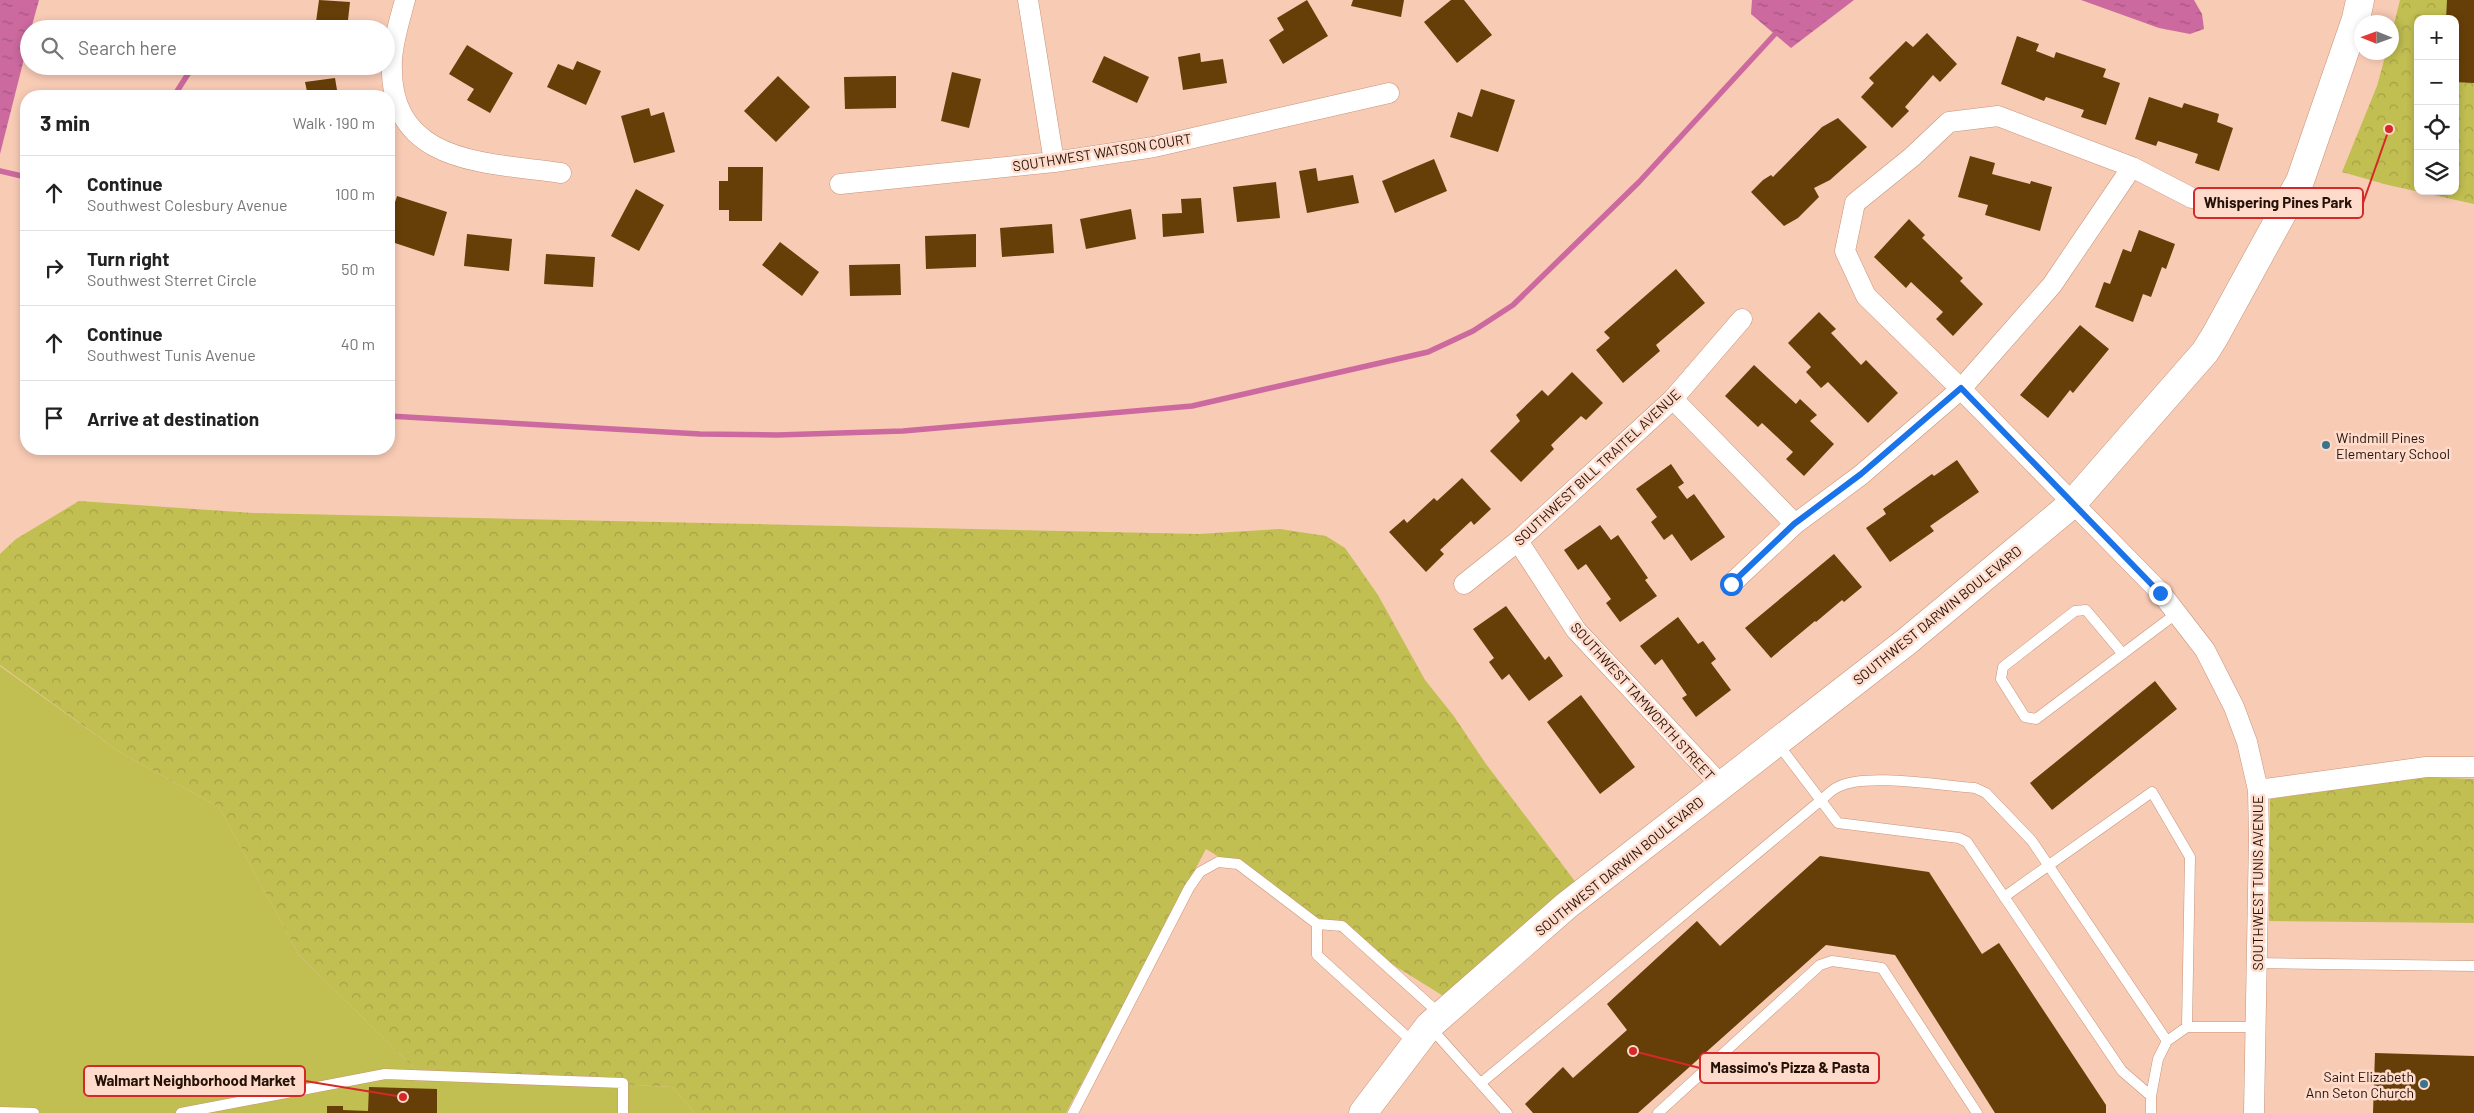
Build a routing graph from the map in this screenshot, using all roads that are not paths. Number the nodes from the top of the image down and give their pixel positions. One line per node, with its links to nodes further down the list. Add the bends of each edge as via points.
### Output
1 (404, 0): 4 (street)
2 (1028, 0): 9 (street)
3 (2360, 0): 17 (street, SOUTHWEST DARWIN BOULEVARD, via 2300,181 2216,336)
4 (395, 43)
5 (392, 75): 7 (street)
6 (395, 90): 11 (street, via 404,119 442,151 462,159)
7 (395, 90)
8 (1389, 93): 9 (street, SOUTHWEST WATSON COURT, via 1154,147)
9 (1054, 162): 12 (street, SOUTHWEST WATSON COURT)
10 (2132, 167): 13 (street, SOUTHWEST TUNIS AVENUE); 15 (street, via 2052,285); 15 (street, SOUTHWEST TUNIS AVENUE, via 1998,116 1948,122 1912,157 1855,203 1845,251 1866,296)
11 (561, 172)
12 (840, 184)
13 (2192, 198)
14 (1742, 319): 16 (street, SOUTHWEST BILL TRAITEL AVENUE)
15 (1961, 388): 17 (street, SOUTHWEST TUNIS AVENUE); 18 (street, via 1861,474)
16 (1673, 399): 18 (street); 19 (street, SOUTHWEST BILL TRAITEL AVENUE)
17 (2072, 504): 22 (street, SOUTHWEST TUNIS AVENUE); 24 (street, SOUTHWEST DARWIN BOULEVARD, via 1906,642)
18 (1794, 524): 21 (street)
19 (1518, 541): 20 (street, SOUTHWEST BILL TRAITEL AVENUE); 26 (street, SOUTHWEST TAMWORTH STREET, via 1576,630)
20 (1464, 584)
21 (1731, 584)
22 (2176, 613): 23 (lane); 27 (street, SOUTHWEST TUNIS AVENUE, via 2205,650 2234,707 2247,742)
23 (2123, 654): 23 (lane, via 2036,719 2025,717 2001,678 2004,667 2075,611 2086,610)
24 (1776, 742): 26 (street, SOUTHWEST DARWIN BOULEVARD); 28 (lane)
25 (2474, 766): 27 (street, via 2426,767)
26 (1720, 784): 36 (street, SOUTHWEST DARWIN BOULEVARD, via 1566,906)
27 (2258, 790): 32 (street, SOUTHWEST TUNIS AVENUE)
28 (1820, 801): 29 (lane, via 1838,786 1855,782 1890,781 1975,788 1986,793 2010,817 2032,841); 30 (lane, via 1838,823 1959,838 1967,842); 38 (lane)
29 (2048, 867): 30 (lane); 34 (lane, via 2152,792 2190,857); 37 (lane)
30 (2004, 897): 39 (lane, via 2122,1071)
31 (1317, 924): 36 (lane, via 1342,926); 36 (lane, via 1317,955); 44 (lane, via 1238,864 1218,862 1200,872)
32 (2257, 963): 33 (lane); 35 (street, SOUTHWEST TUNIS AVENUE)
33 (2474, 966)
34 (2187, 1027): 35 (lane); 37 (lane)
35 (2256, 1027): 50 (street, SOUTHWEST TUNIS AVENUE)
36 (1428, 1029): 38 (lane); 45 (street, SOUTHWEST DARWIN BOULEVARD)
37 (2168, 1042): 39 (lane, via 2158,1059)
38 (1481, 1083): 46 (lane)
39 (2151, 1096): 49 (lane)
40 (0, 1112): 41 (lane)
41 (34, 1113)
42 (182, 1113): 43 (lane, via 385,1074 623,1083)
43 (623, 1113)
44 (1073, 1113)
45 (1363, 1113)
46 (1507, 1113)
47 (1658, 1113): 48 (lane, via 1820,965 1832,961 1882,968)
48 (1977, 1113)
49 (2151, 1113)
50 (2254, 1113)

